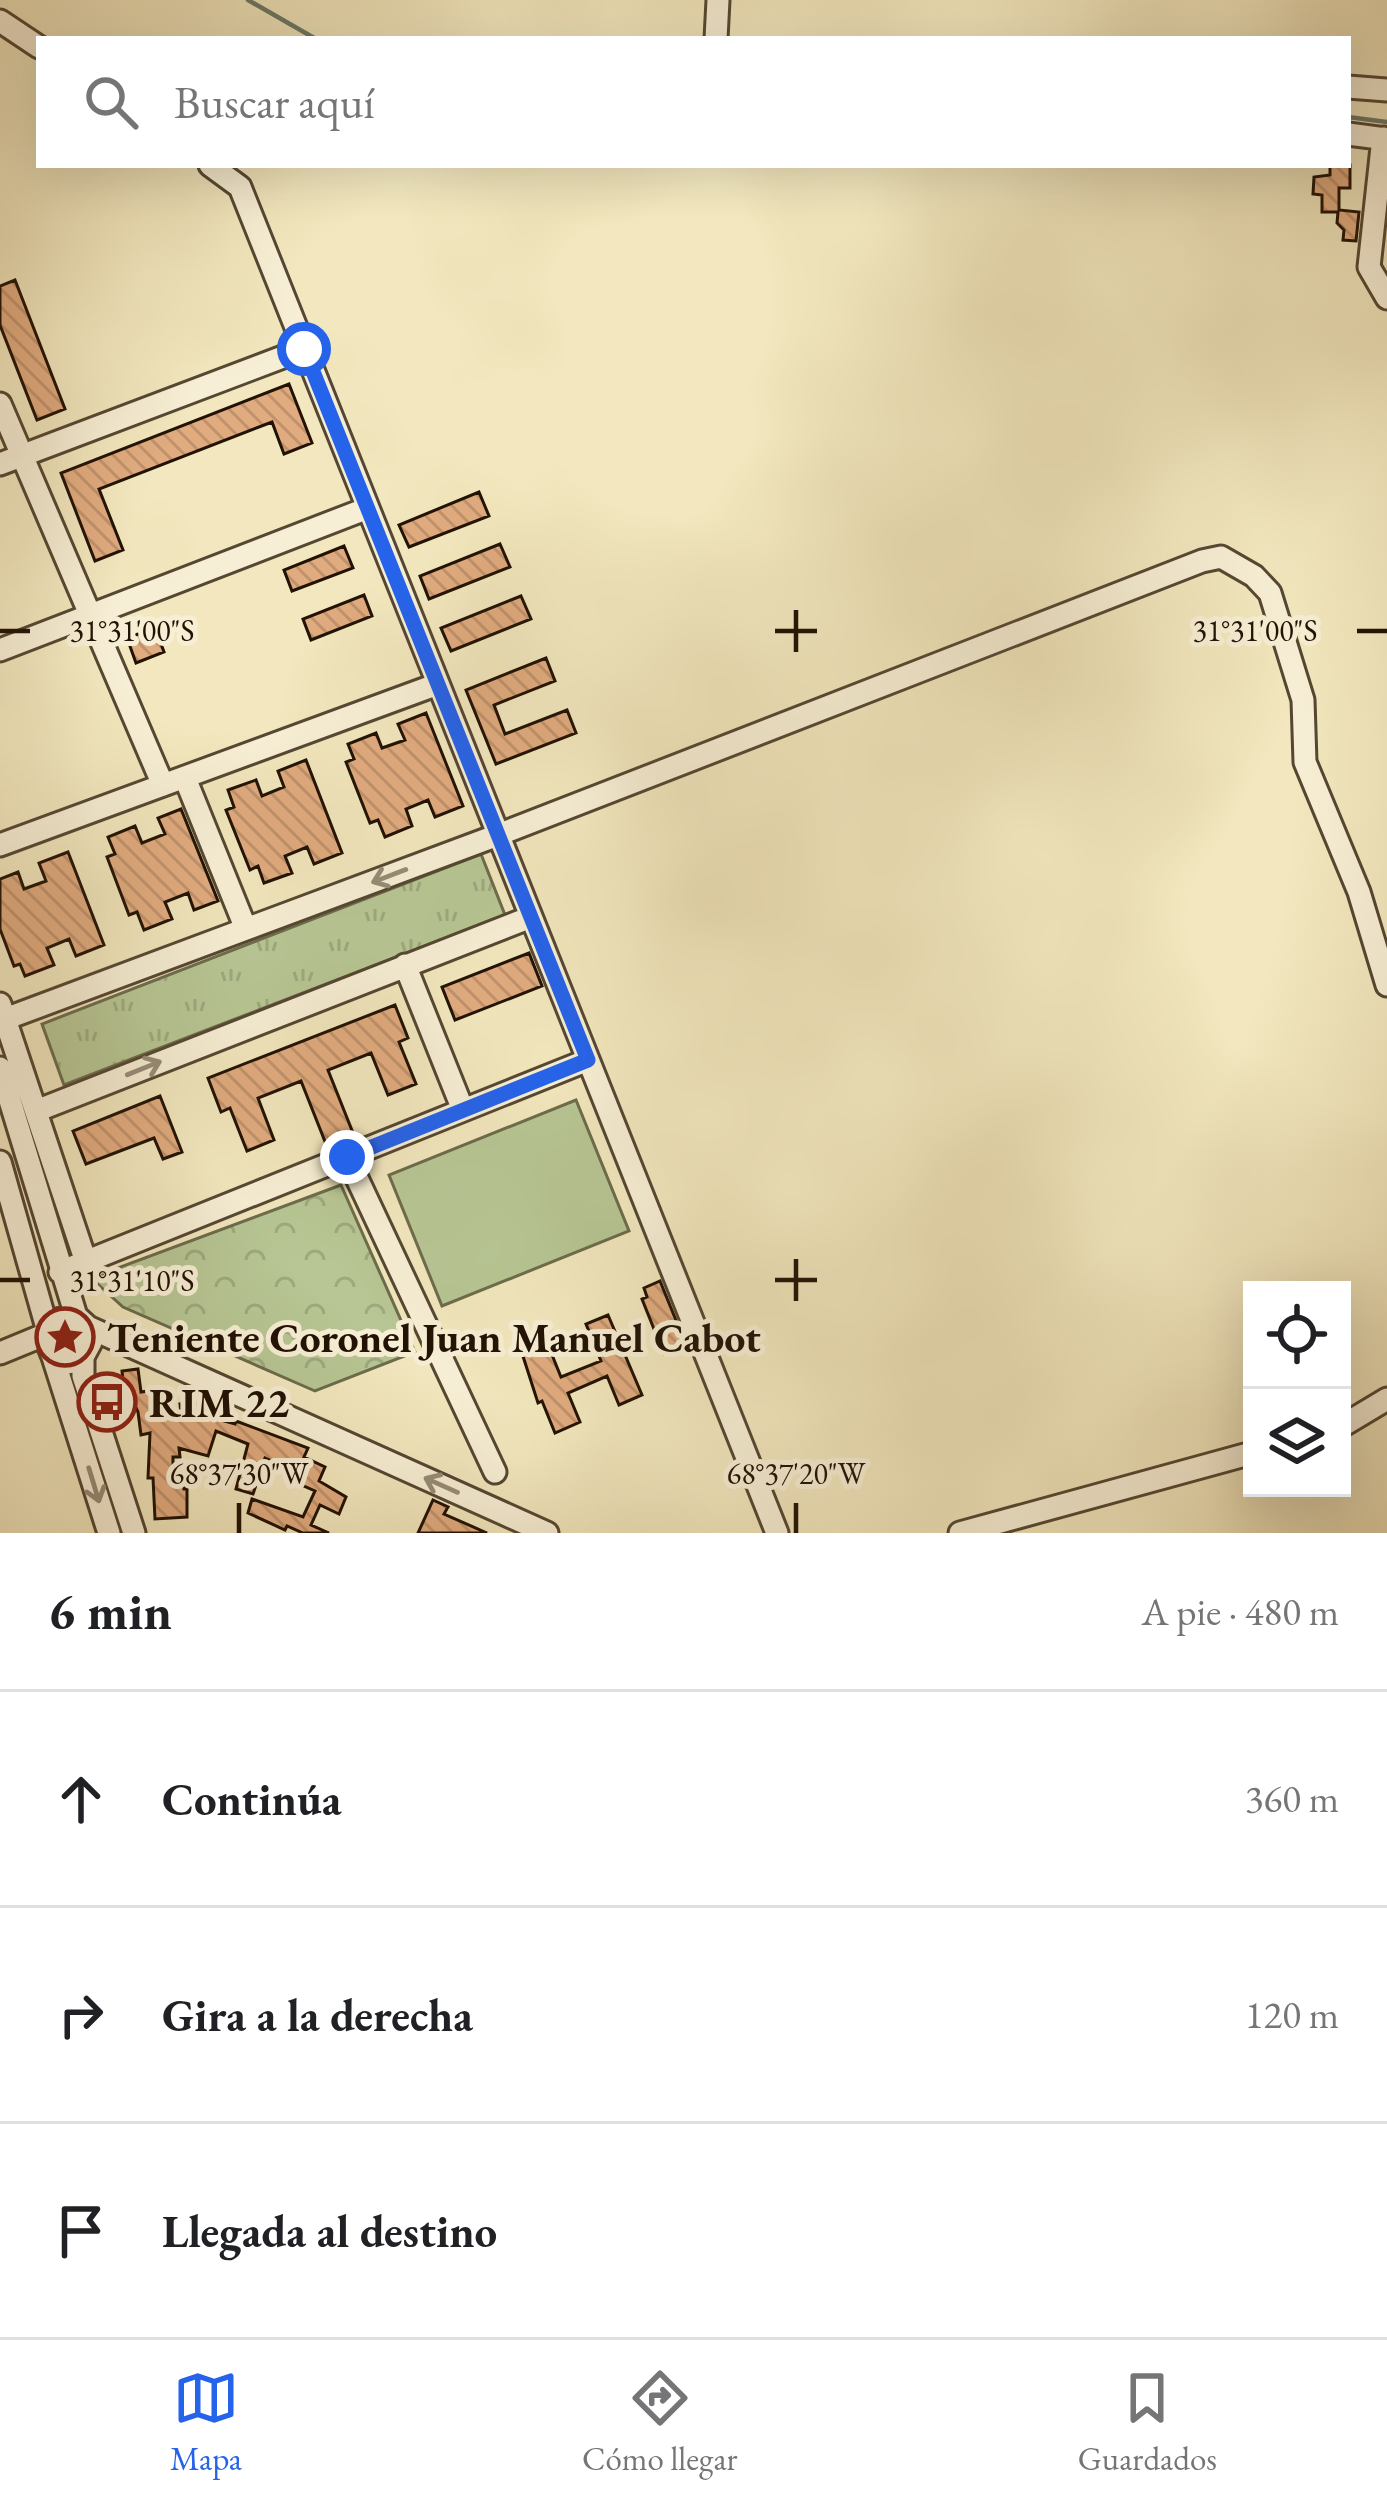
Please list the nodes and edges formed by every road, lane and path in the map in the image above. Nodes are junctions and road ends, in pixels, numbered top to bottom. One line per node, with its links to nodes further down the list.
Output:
1 (718, 0): 3 (street)
2 (0, 21): 4 (street)
3 (716, 36)
4 (36, 45)
5 (1351, 87): 6 (street)
6 (1387, 90)
7 (1351, 134): 8 (street)
8 (1385, 138): 10 (street)
9 (214, 168): 11 (street)
10 (1387, 298)
11 (304, 349): 13 (street); 15 (street)
12 (0, 404): 13 (street)
13 (22, 456): 14 (street); 16 (street)
14 (0, 464)
15 (368, 508): 16 (street); 18 (street)
16 (90, 615): 17 (street); 19 (street)
17 (0, 650)
18 (439, 684): 19 (street); 20 (street)
19 (174, 782): 21 (street); 23 (street)
20 (498, 835): 22 (street); 23 (street, one-way to 23); 25 (street)
21 (0, 845)
22 (531, 917): 24 (street); 27 (street)
23 (246, 929): 26 (street)
24 (405, 965): 29 (street); 30 (street, one-way to 24)
25 (1387, 985)
26 (3, 1011): 28 (street)
27 (588, 1060): 29 (street); 49 (street)
28 (7, 1075): 30 (street); 33 (street)
29 (463, 1110): 31 (street)
30 (35, 1111): 35 (street)
31 (347, 1157): 35 (street); 45 (street)
32 (0, 1162): 34 (street)
33 (32, 1178): 34 (street); 36 (street)
34 (4, 1189): 38 (street)
35 (86, 1262): 36 (street)
36 (60, 1272): 37 (street)
37 (82, 1322): 38 (street); 41 (street); 48 (street, one-way to 37)
38 (46, 1332): 39 (street); 40 (street)
39 (0, 1353)
40 (53, 1357): 41 (street); 46 (street, one-way to 46)
41 (83, 1357): 47 (street)
42 (1387, 1399): 43 (street)
43 (1351, 1421)
44 (1243, 1455): 50 (street)
45 (495, 1472)
46 (109, 1533)
47 (134, 1533)
48 (548, 1533)
49 (777, 1533)
50 (959, 1533)

